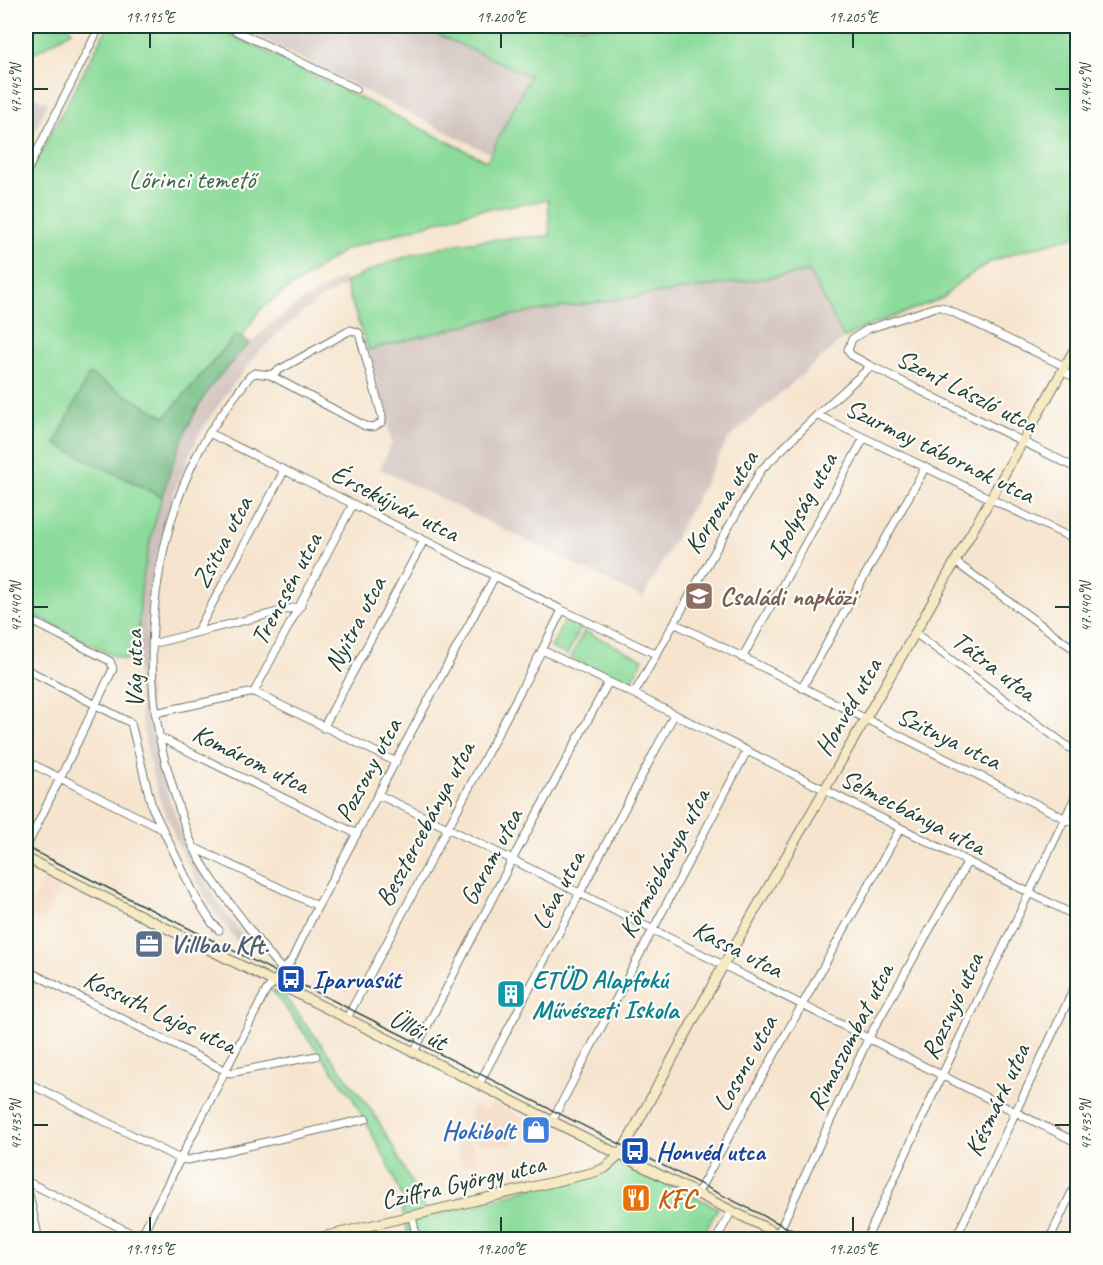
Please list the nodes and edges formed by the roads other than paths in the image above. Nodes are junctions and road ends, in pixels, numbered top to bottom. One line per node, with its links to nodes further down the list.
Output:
1 (100, 26): 4 (street)
2 (226, 26): 3 (street)
3 (356, 89)
4 (26, 173)
5 (1077, 342): 7 (street, Honvéd utca)
6 (871, 366): 7 (street, Szent László utca); 10 (street, Korpona utca); 13 (street, Szent László utca)
7 (1063, 369): 9 (street); 13 (street, Honvéd utca)
8 (270, 375): 8 (street); 11 (street, Vág utca)
9 (1077, 379)
10 (817, 415): 12 (street, Szurmay tábornok utca); 26 (street, Korpona utca)
11 (209, 433): 16 (street, Érsekújvár utca); 29 (street, Vág utca)
12 (864, 438): 14 (street, Szurmay tábornok utca); 33 (street, Ipolyság utca)
13 (1022, 442): 15 (street, Szent László utca); 17 (street, Honvéd utca)
14 (925, 468): 17 (street, Szurmay tábornok utca); 36 (street)
15 (1077, 469)
16 (284, 471): 18 (street, Érsekújvár utca); 27 (street, Zsitva utca)
17 (990, 499): 20 (street, Szurmay tábornok utca); 21 (street, Honvéd utca)
18 (353, 504): 19 (street, Érsekújvár utca); 23 (street, Trencsén utca)
19 (424, 540): 22 (street, Érsekújvár utca); 43 (street, Nyitra utca)
20 (1077, 541)
21 (954, 561): 28 (street, Honvéd utca); 31 (street)
22 (495, 576): 24 (street, Érsekújvár utca); 48 (street, Pozsony utca)
23 (301, 606): 27 (street); 37 (street, Trencsén utca)
24 (562, 610): 30 (street, Besztercebánya utca); 32 (street, Érsekújvár utca)
25 (26, 618): 39 (street)
26 (674, 623): 32 (street, Korpona utca); 33 (street, Szitnya utca)
27 (197, 632): 29 (street)
28 (915, 633): 42 (street, Honvéd utca); 46 (street, Tátra utca)
29 (152, 644): 40 (street, Vág utca)
30 (542, 650): 35 (street, Selmecbánya utca); 55 (street, Besztercebánya utca)
31 (1077, 652)
32 (656, 654): 38 (street, Korpona utca)
33 (742, 658): 36 (street, Szitnya utca)
34 (26, 669): 39 (street)
35 (608, 682): 38 (street, Selmecbánya utca); 62 (street, Garam utca)
36 (802, 688): 42 (street, Szitnya utca)
37 (254, 692): 40 (street); 43 (street)
38 (634, 694): 41 (street, Selmecbánya utca)
39 (97, 705): 49 (street); 56 (street, Vág utca)
40 (155, 713): 44 (street, Vág utca)
41 (674, 716): 45 (street, Selmecbánya utca); 65 (street, Léva utca)
42 (865, 720): 50 (street, Honvéd utca); 53 (street, Szitnya utca)
43 (323, 728): 48 (street)
44 (159, 737): 58 (street, Komárom utca); 59 (street, Vág utca)
45 (747, 751): 50 (street, Selmecbánya utca); 69 (street, Körmöcbánya utca)
46 (1077, 754)
47 (26, 761): 49 (street)
48 (396, 762): 52 (street, Pozsony utca)
49 (59, 778): 56 (street); 60 (street)
50 (824, 791): 57 (street, Selmecbánya utca); 70 (street, Honvéd utca)
51 (1077, 791): 53 (street, Rozsnyó utca)
52 (379, 795): 55 (street, Kassa utca); 58 (street, Pozsony utca)
53 (1064, 818): 54 (street, Szitnya utca); 64 (street, Rozsnyó utca)
54 (1077, 825)
55 (447, 827): 62 (street, Kassa utca); 76 (street, Besztercebánya utca)
56 (161, 828): 68 (street, Vág utca)
57 (900, 829): 63 (street, Selmecbánya utca); 75 (street, Losonc utca)
58 (357, 834): 66 (street, Pozsony utca)
59 (193, 846): 66 (street); 71 (street, Vág utca)
60 (26, 848)
61 (26, 858): 74 (street, Üllői út)
62 (512, 861): 65 (street, Kassa utca); 78 (street, Garam utca)
63 (967, 863): 64 (street, Selmecbánya utca); 77 (street, Rimaszombat utca)
64 (1028, 893): 67 (street, Selmecbánya utca); 81 (street, Rozsnyó utca)
65 (580, 894): 69 (street, Kassa utca); 83 (street, Léva utca)
66 (318, 906): 71 (street, Pozsony utca)
67 (1077, 917)
68 (219, 930)
69 (652, 930): 70 (street, Kassa utca); 86 (street, Körmöcbánya utca)
70 (724, 964): 75 (street, Kassa utca); 88 (street, Honvéd utca)
71 (282, 969): 74 (street, Pozsony utca)
72 (26, 970): 80 (street, Kossuth Lajos utca)
73 (1077, 980): 84 (street, Késmárk utca)
74 (274, 981): 76 (street, Üllői út); 80 (street, Pozsony utca)
75 (800, 1005): 77 (street, Kassa utca); 92 (street, Losonc utca)
76 (347, 1018): 78 (street, Üllői út)
77 (868, 1039): 81 (street, Kassa utca); 96 (street, Rimaszombat utca)
78 (414, 1052): 83 (street, Üllői út)
79 (316, 1056): 80 (street, Kossuth Lajos utca)
80 (224, 1071): 89 (street, Pozsony utca)
81 (942, 1075): 84 (street, Kassa utca); 101 (street, Rozsnyó utca)
82 (26, 1082): 89 (street)
83 (479, 1084): 86 (street, Üllői út)
84 (1015, 1112): 87 (street, Kassa utca); 102 (street, Késmárk utca)
85 (366, 1119): 89 (street)
86 (552, 1121): 88 (street, Üllői út)
87 (1077, 1143)
88 (620, 1155): 92 (street, Üllői út); 94 (street, Cziffra György utca)
89 (180, 1159): 95 (street, Pozsony utca)
90 (1077, 1179): 103 (street)
91 (26, 1181): 95 (street); 97 (street)
92 (698, 1192): 93 (street, Üllői út)
93 (732, 1210): 96 (street, Üllői út); 100 (street)
94 (412, 1216): 98 (street, Cziffra György utca); 99 (street)
95 (139, 1238)
96 (785, 1238)
97 (39, 1239)
98 (310, 1239)
99 (417, 1239)
100 (716, 1239)
101 (866, 1239)
102 (955, 1239)
103 (1049, 1239)

